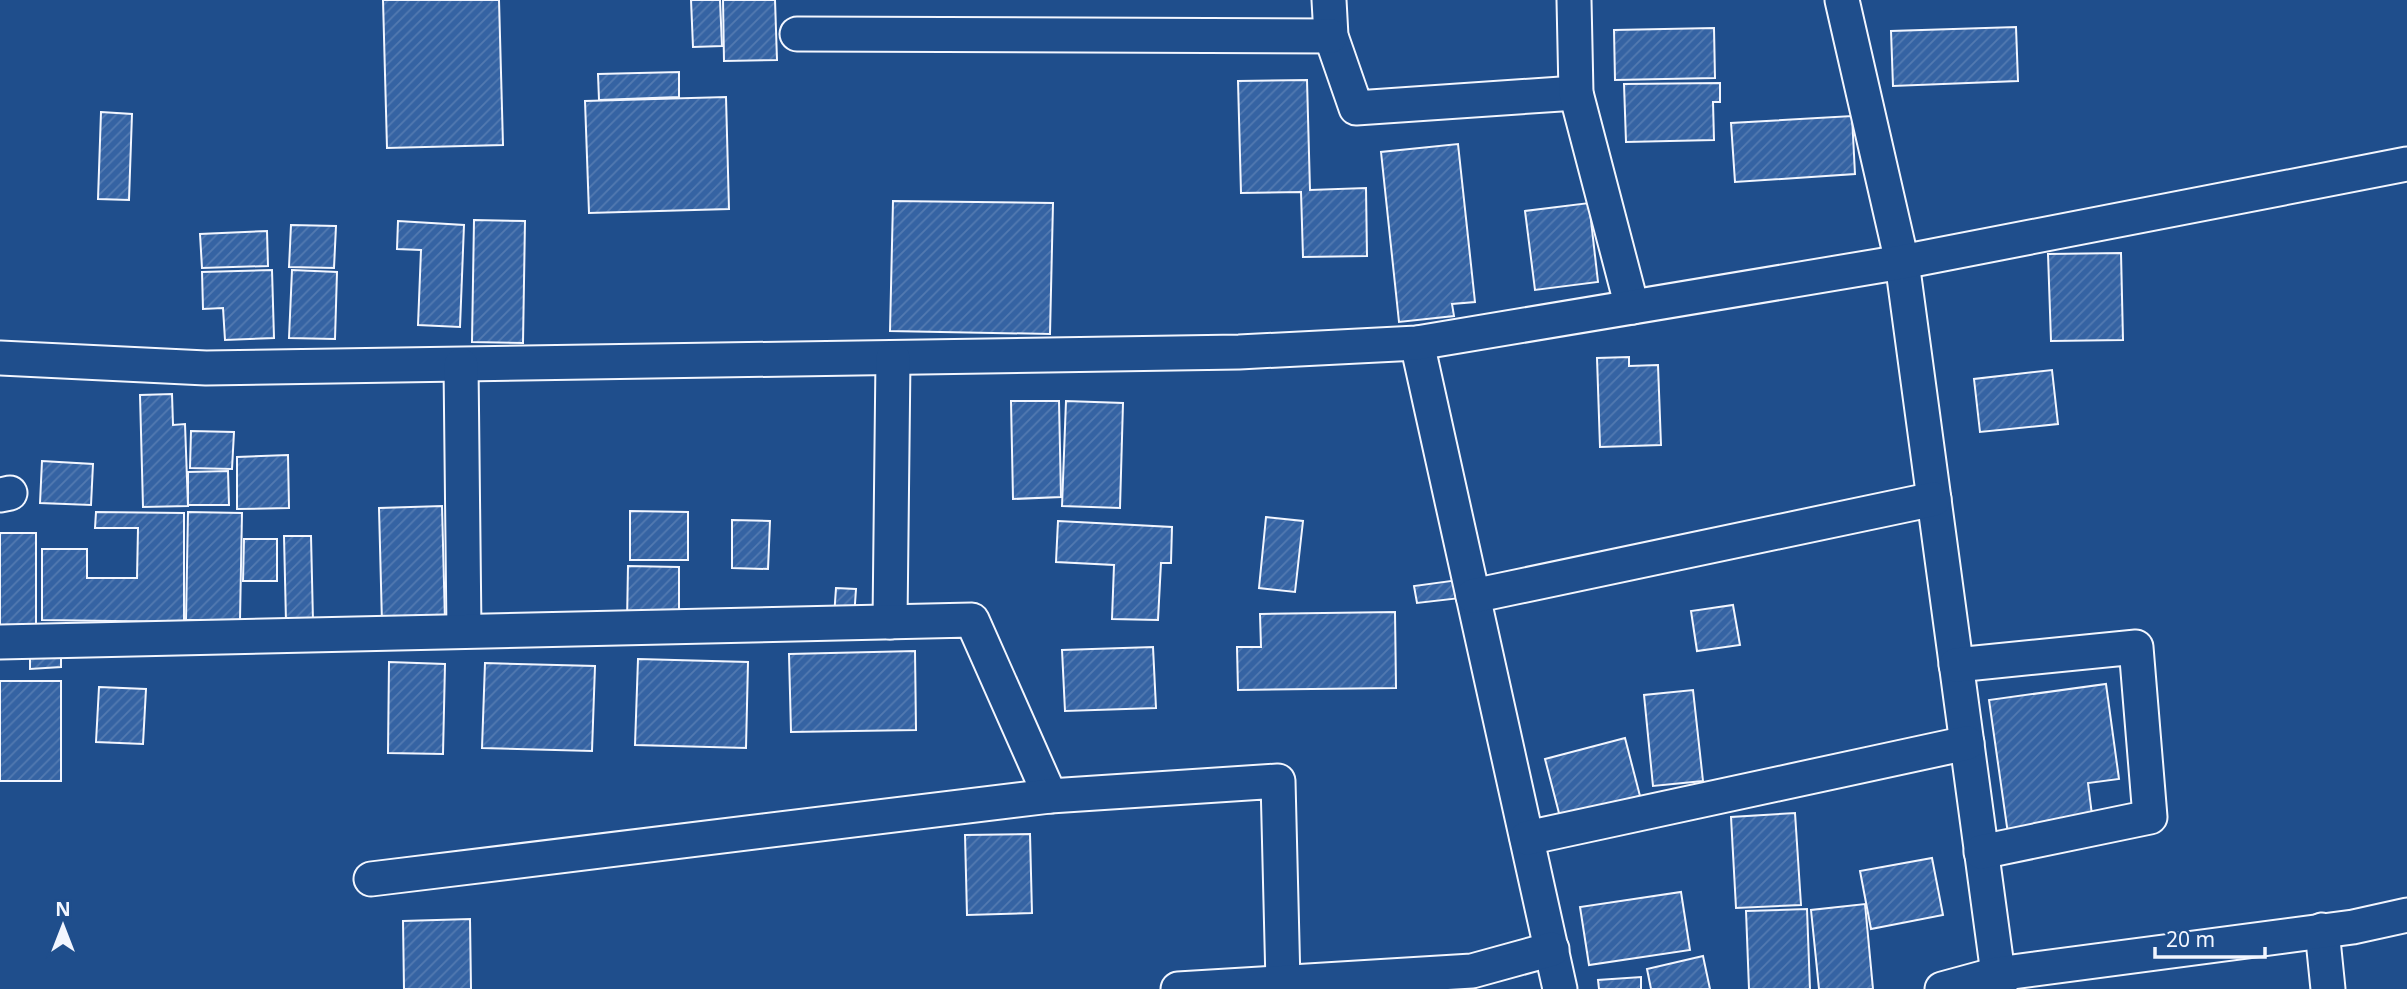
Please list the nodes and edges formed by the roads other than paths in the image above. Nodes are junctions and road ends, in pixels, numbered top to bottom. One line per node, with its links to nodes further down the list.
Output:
1 (1329, 0): 5 (street)
2 (1574, 0): 6 (street)
3 (1842, 0): 8 (street)
4 (797, 34): 5 (street)
5 (1331, 36): 6 (street)
6 (1576, 93): 9 (street)
7 (2407, 164): 8 (street)
8 (1902, 262): 9 (street); 14 (street)
9 (1632, 307): 10 (street)
10 (1417, 343): 12 (street); 15 (street)
11 (0, 358): 13 (street)
12 (893, 358): 13 (street); 16 (street)
13 (461, 365): 17 (street)
14 (1934, 499): 15 (street); 19 (street)
15 (1473, 596): 22 (street)
16 (890, 622): 17 (street); 21 (street)
17 (464, 631): 18 (street)
18 (0, 642)
19 (1956, 665): 20 (street); 23 (street)
20 (1967, 743): 22 (street); 23 (street)
21 (1051, 796): 24 (street); 29 (street)
22 (1527, 838): 27 (street)
23 (1981, 852): 28 (street)
24 (371, 879)
25 (2407, 915): 26 (street)
26 (2322, 930): 28 (street); 33 (street)
27 (1552, 949): 29 (street); 31 (street)
28 (1998, 982): 32 (street)
29 (1283, 983): 30 (street)
30 (1178, 989)
31 (1560, 989)
32 (1942, 989)
33 (2328, 989)

